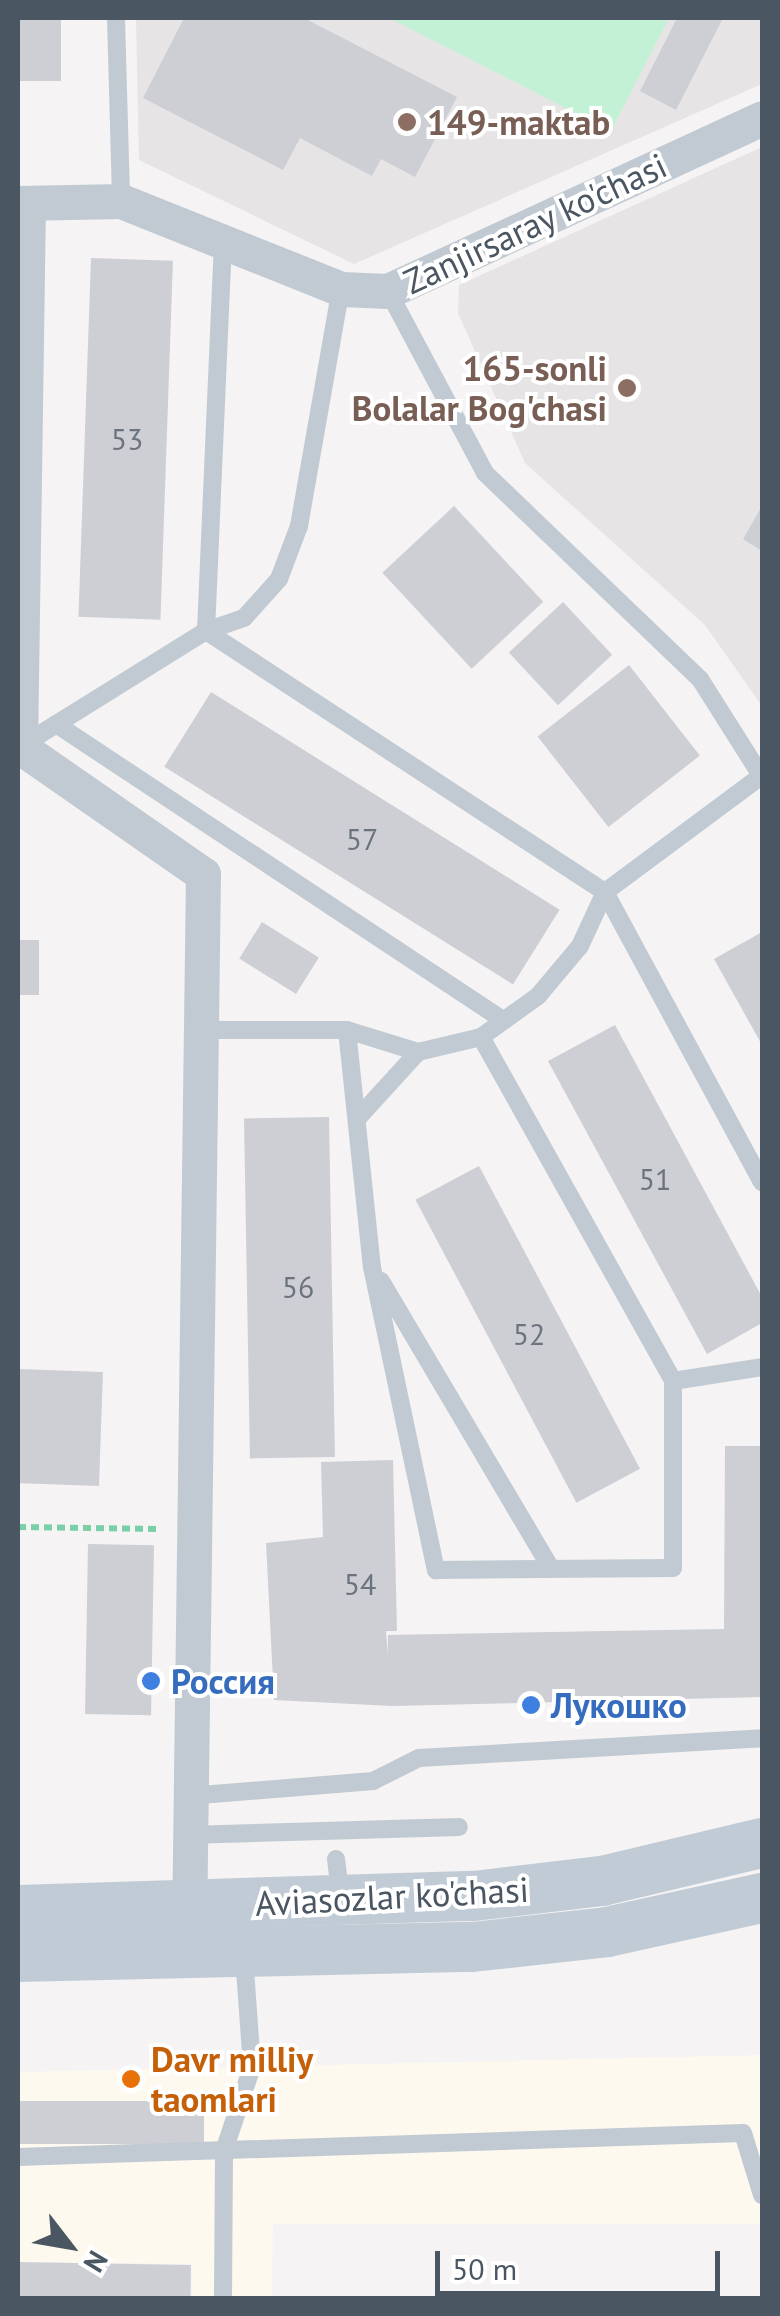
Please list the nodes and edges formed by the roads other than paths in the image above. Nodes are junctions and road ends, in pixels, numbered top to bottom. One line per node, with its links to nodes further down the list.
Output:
1 (116, 18): 3 (lane)
2 (762, 118): 7 (street, Zanjirsaray ko'chasi)
3 (121, 201): 4 (street, Zanjirsaray ko'chasi); 5 (street, Zanjirsaray ko'chasi)
4 (23, 203): 9 (street)
5 (223, 239): 6 (street, Zanjirsaray ko'chasi); 8 (lane)
6 (341, 290): 7 (street, Zanjirsaray ko'chasi); 8 (lane)
7 (388, 292): 12 (lane)
8 (206, 631): 10 (lane); 13 (lane)
9 (20, 645): 11 (street)
10 (56, 724): 11 (lane); 14 (lane)
11 (19, 747): 15 (street)
12 (762, 777): 13 (lane)
13 (605, 892): 14 (lane); 20 (lane)
14 (503, 1020): 17 (lane)
15 (203, 1030): 16 (lane); 26 (street)
16 (347, 1030): 18 (lane); 19 (lane)
17 (481, 1037): 18 (lane); 23 (lane)
18 (418, 1052): 19 (lane)
19 (356, 1119): 21 (lane)
20 (762, 1182)
21 (372, 1268): 24 (lane); 24 (lane)
22 (762, 1367): 23 (lane)
23 (674, 1381): 24 (lane)
24 (551, 1569)
25 (762, 1738): 26 (lane)
26 (188, 1796): 28 (street)
27 (459, 1828): 28 (lane)
28 (188, 1835): 31 (street)
29 (762, 1843): 31 (main road, Aviasozlar ko'chasi)
30 (762, 1898): 33 (main road, Aviasozlar ko'chasi)
31 (189, 1904): 32 (main road, Aviasozlar ko'chasi); 34 (street)
32 (18, 1910)
33 (244, 1955): 34 (main road, Aviasozlar ko'chasi); 36 (lane)
34 (190, 1956): 35 (main road, Aviasozlar ko'chasi)
35 (18, 1958)
36 (224, 2150): 37 (lane); 38 (lane); 39 (lane)
37 (18, 2158)
38 (762, 2196)
39 (223, 2298)

